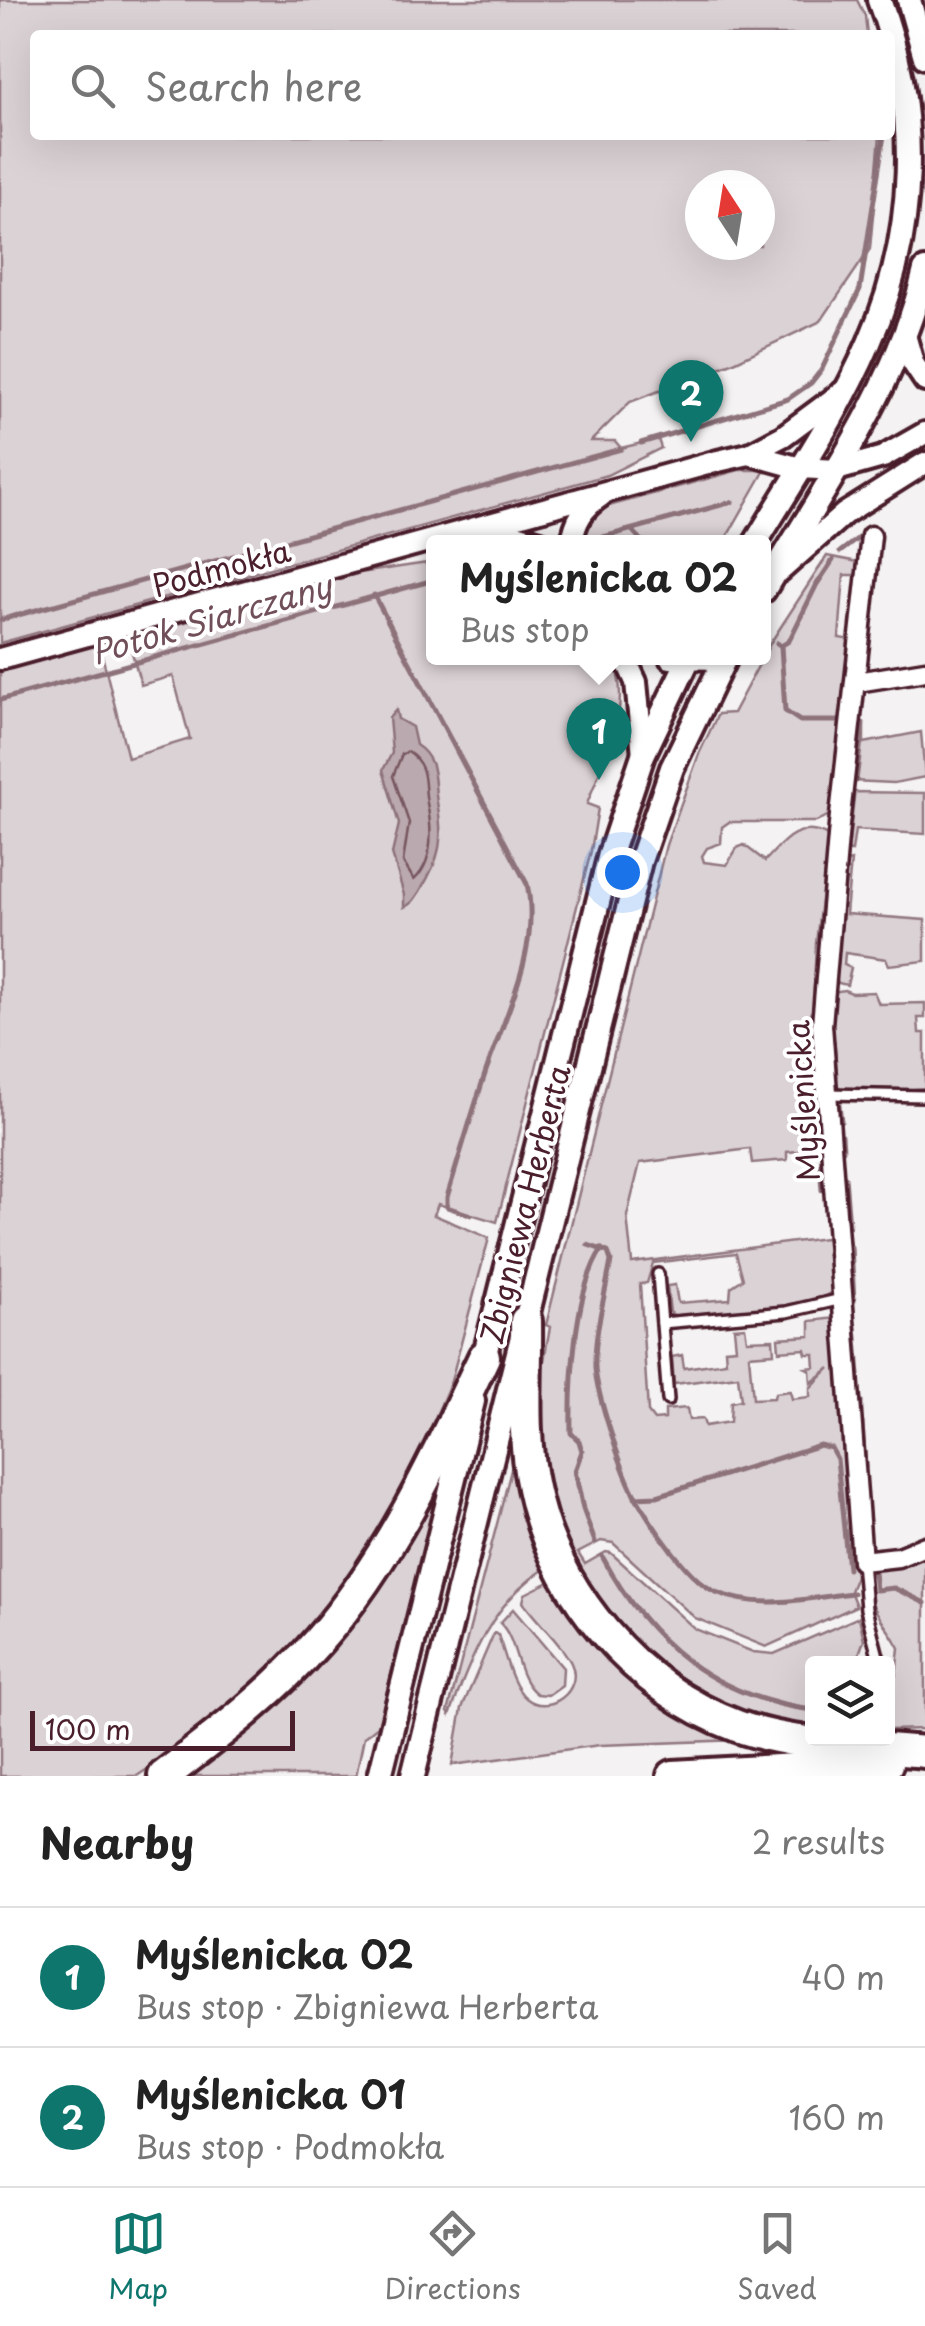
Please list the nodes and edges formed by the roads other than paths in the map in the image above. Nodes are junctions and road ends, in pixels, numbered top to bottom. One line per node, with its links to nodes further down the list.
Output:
1 (879, 0): 3 (main road)
2 (908, 0): 5 (main road)
3 (889, 30)
4 (895, 48): 9 (main road)
5 (925, 57)
6 (925, 270): 7 (main road)
7 (905, 336): 8 (street); 14 (main road)
8 (925, 381)
9 (847, 389): 11 (street); 13 (main road)
10 (925, 433): 14 (street, Podmokła)
11 (749, 454): 13 (street, Podmokła); 15 (street, Podmokła)
12 (925, 463): 24 (street)
13 (800, 468): 14 (street, Podmokła); 20 (main road)
14 (837, 470): 23 (main road)
15 (611, 489): 16 (street, Podmokła); 19 (street)
16 (459, 532): 17 (street, Podmokła); 18 (street, Podmokła)
17 (448, 535)
18 (509, 535)
19 (573, 535)
20 (760, 535)
21 (871, 536): 30 (street, Myślenicka)
22 (426, 541): 25 (street, Podmokła)
23 (771, 577)
24 (771, 580)
25 (0, 658)
26 (628, 665): 31 (street)
27 (685, 665): 31 (main road, Zbigniewa Herberta)
28 (721, 665): 36 (main road, Zbigniewa Herberta)
29 (925, 671): 30 (street)
30 (857, 682): 32 (street, Myślenicka)
31 (643, 755): 38 (main road, Zbigniewa Herberta)
32 (828, 1094): 33 (lane); 35 (street, Myślenicka)
33 (925, 1096)
34 (658, 1274): 37 (lane)
35 (842, 1298): 37 (lane); 41 (street, Myślenicka)
36 (526, 1321): 43 (highway); 47 (main road, Zbigniewa Herberta)
37 (662, 1323): 39 (lane)
38 (484, 1357): 45 (highway); 46 (main road, Zbigniewa Herberta)
39 (668, 1400)
40 (925, 1546): 41 (street)
41 (862, 1562): 42 (lane, Myślenicka)
42 (878, 1656)
43 (925, 1752)
44 (925, 1762): 48 (highway)
45 (164, 1776)
46 (380, 1776)
47 (412, 1776)
48 (673, 1776)

